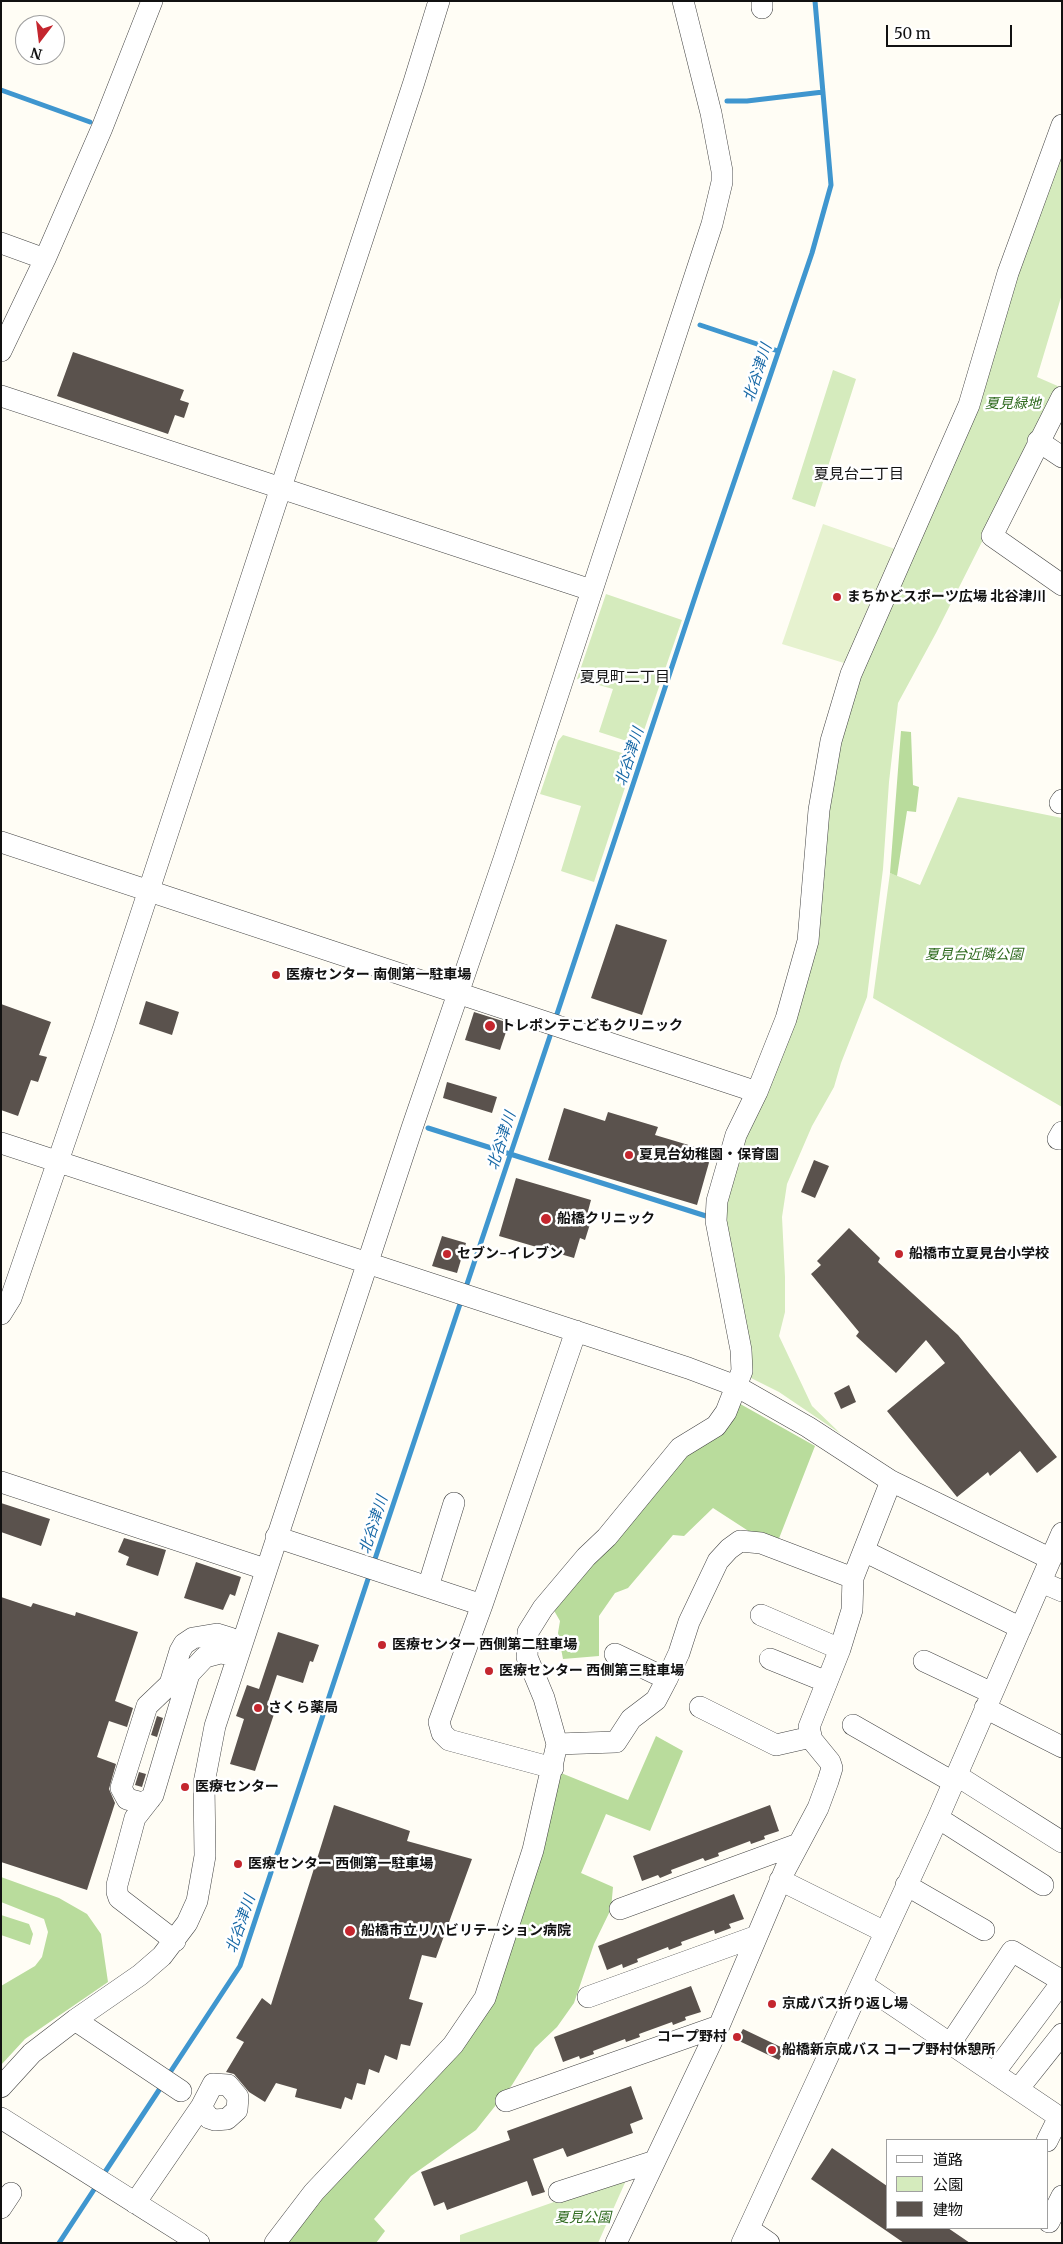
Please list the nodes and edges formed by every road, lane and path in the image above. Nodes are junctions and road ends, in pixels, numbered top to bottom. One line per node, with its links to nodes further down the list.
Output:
1 (152, 1): 6 (street)
2 (439, 1): 12 (street)
3 (683, 1): 14 (street)
4 (1062, 125): 18 (street)
5 (1, 243): 6 (street)
6 (45, 259): 7 (street)
7 (1, 350)
8 (1, 396): 12 (street)
9 (1062, 397): 10 (street)
10 (1038, 441): 11 (street); 13 (street)
11 (1062, 457)
12 (280, 489): 14 (street); 16 (street)
13 (1062, 585)
14 (591, 590): 17 (street)
15 (1, 842): 16 (street)
16 (149, 891): 17 (street); 20 (street)
17 (457, 993): 18 (street); 21 (street)
18 (757, 1092): 24 (street)
19 (1, 1144): 20 (street)
20 (57, 1163): 21 (street); 22 (street)
21 (368, 1262): 23 (street); 29 (street)
22 (1, 1314)
23 (576, 1331): 24 (street); 37 (street)
24 (736, 1386): 25 (street); 51 (street)
25 (891, 1481): 30 (street); 31 (street)
26 (1, 1482): 32 (street)
27 (454, 1503): 35 (street)
28 (1062, 1533): 31 (street)
29 (276, 1537): 32 (street); 35 (street)
30 (864, 1551): 33 (street); 39 (street)
31 (1052, 1559): 34 (street)
32 (265, 1569): 40 (street)
33 (853, 1578): 41 (street); 45 (street)
34 (1041, 1582): 36 (street); 39 (street)
35 (428, 1587): 37 (street)
36 (1062, 1591)
37 (482, 1605): 53 (street)
38 (761, 1615): 41 (street)
39 (1021, 1628): 47 (street)
40 (240, 1648): 55 (street); 55 (street); 66 (street)
41 (840, 1649): 46 (street)
42 (615, 1654): 45 (street)
43 (770, 1659): 46 (street)
44 (924, 1661): 47 (street)
45 (667, 1679): 51 (street)
46 (827, 1682): 50 (street)
47 (988, 1701): 52 (street); 54 (street)
48 (700, 1707): 50 (street)
49 (853, 1725): 54 (street)
50 (811, 1737): 58 (street)
51 (558, 1744): 53 (street)
52 (1062, 1747)
53 (553, 1768): 90 (street)
54 (954, 1779): 56 (street); 57 (street)
55 (150, 1800): 66 (street)
56 (938, 1818): 60 (street); 61 (street)
57 (1062, 1842)
58 (798, 1844): 59 (street); 62 (street)
59 (780, 1880): 64 (street); 65 (street)
60 (906, 1885): 63 (street); 64 (street)
61 (1043, 1885)
62 (620, 1909)
63 (984, 1930)
64 (885, 1932): 68 (street)
65 (757, 1936): 69 (street); 71 (street)
66 (176, 1941): 70 (street)
67 (1062, 1982): 73 (street); 74 (street)
68 (862, 1984): 73 (street); 88 (street)
69 (588, 1997)
70 (75, 2020): 75 (street); 76 (street)
71 (719, 2026): 78 (street); 83 (street)
72 (1062, 2034): 77 (street)
73 (950, 2044): 74 (street)
74 (994, 2073): 77 (street)
75 (169, 2083)
76 (1, 2087)
77 (1019, 2088): 81 (street)
78 (506, 2101)
79 (201, 2107): 86 (street)
80 (1, 2118): 86 (street)
81 (1060, 2118): 82 (street)
82 (1048, 2139)
83 (654, 2161): 84 (street); 91 (street)
84 (559, 2192)
85 (1062, 2196): 87 (street)
86 (135, 2203): 89 (street)
87 (1049, 2222)
88 (745, 2236): 92 (street)
89 (199, 2243)
90 (275, 2243)
91 (616, 2243)
92 (769, 2243)

